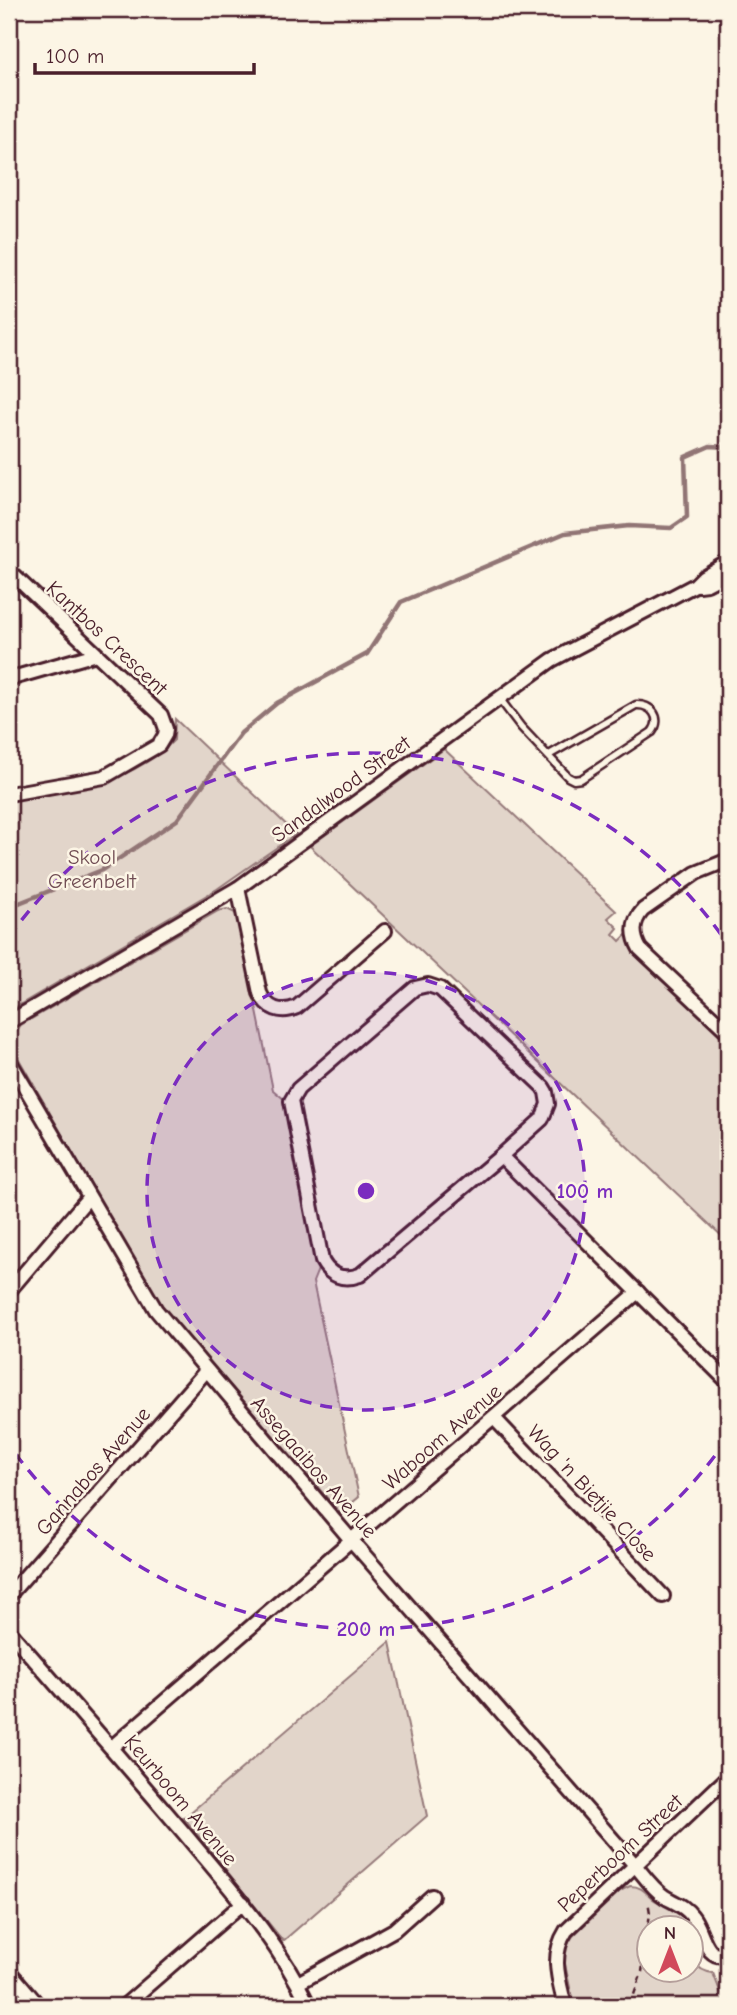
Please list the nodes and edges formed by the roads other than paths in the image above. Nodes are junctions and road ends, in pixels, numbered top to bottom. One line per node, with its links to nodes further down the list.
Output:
1 (728, 562): 4 (street, Sandalwood Street)
2 (9, 571): 5 (street, Kantbos Crescent)
3 (728, 573): 4 (street, Sandalwood Street)
4 (695, 585): 7 (street, Sandalwood Street)
5 (96, 654): 6 (street); 9 (street, Kantbos Crescent)
6 (9, 679)
7 (499, 698): 8 (lane); 11 (street, Sandalwood Street)
8 (549, 755): 8 (lane)
9 (9, 794)
10 (728, 860): 14 (street)
11 (238, 888): 12 (street); 13 (street, Sandalwood Street)
12 (385, 931)
13 (9, 1022)
14 (728, 1032)
15 (9, 1060): 17 (street, Assegaaibos Avenue)
16 (501, 1156): 16 (street); 19 (street)
17 (88, 1198): 18 (street); 20 (street, Assegaaibos Avenue)
18 (9, 1291)
19 (638, 1293): 21 (street); 22 (street, Waboom Avenue)
20 (206, 1371): 23 (street, Assegaaibos Avenue); 24 (street, Gannabos Avenue)
21 (728, 1382)
22 (494, 1418): 23 (street, Waboom Avenue); 25 (street, Wag 'n Bietjie Close)
23 (352, 1541): 27 (street, Waboom Avenue); 29 (street, Assegaaibos Avenue)
24 (9, 1595)
25 (663, 1596)
26 (9, 1631): 27 (street, Keurboom Avenue)
27 (111, 1747): 31 (street, Keurboom Avenue)
28 (728, 1777): 29 (street, Peperboom Street)
29 (635, 1865): 32 (street, Assegaaibos Avenue); 38 (street, Peperboom Street)
30 (432, 1896): 34 (street)
31 (243, 1903): 34 (street, Keurboom Avenue); 36 (street)
32 (728, 1955)
33 (9, 1971): 35 (street)
34 (298, 1983): 37 (street, Keurboom Avenue)
35 (39, 2006)
36 (124, 2006)
37 (309, 2006)
38 (565, 2006)

